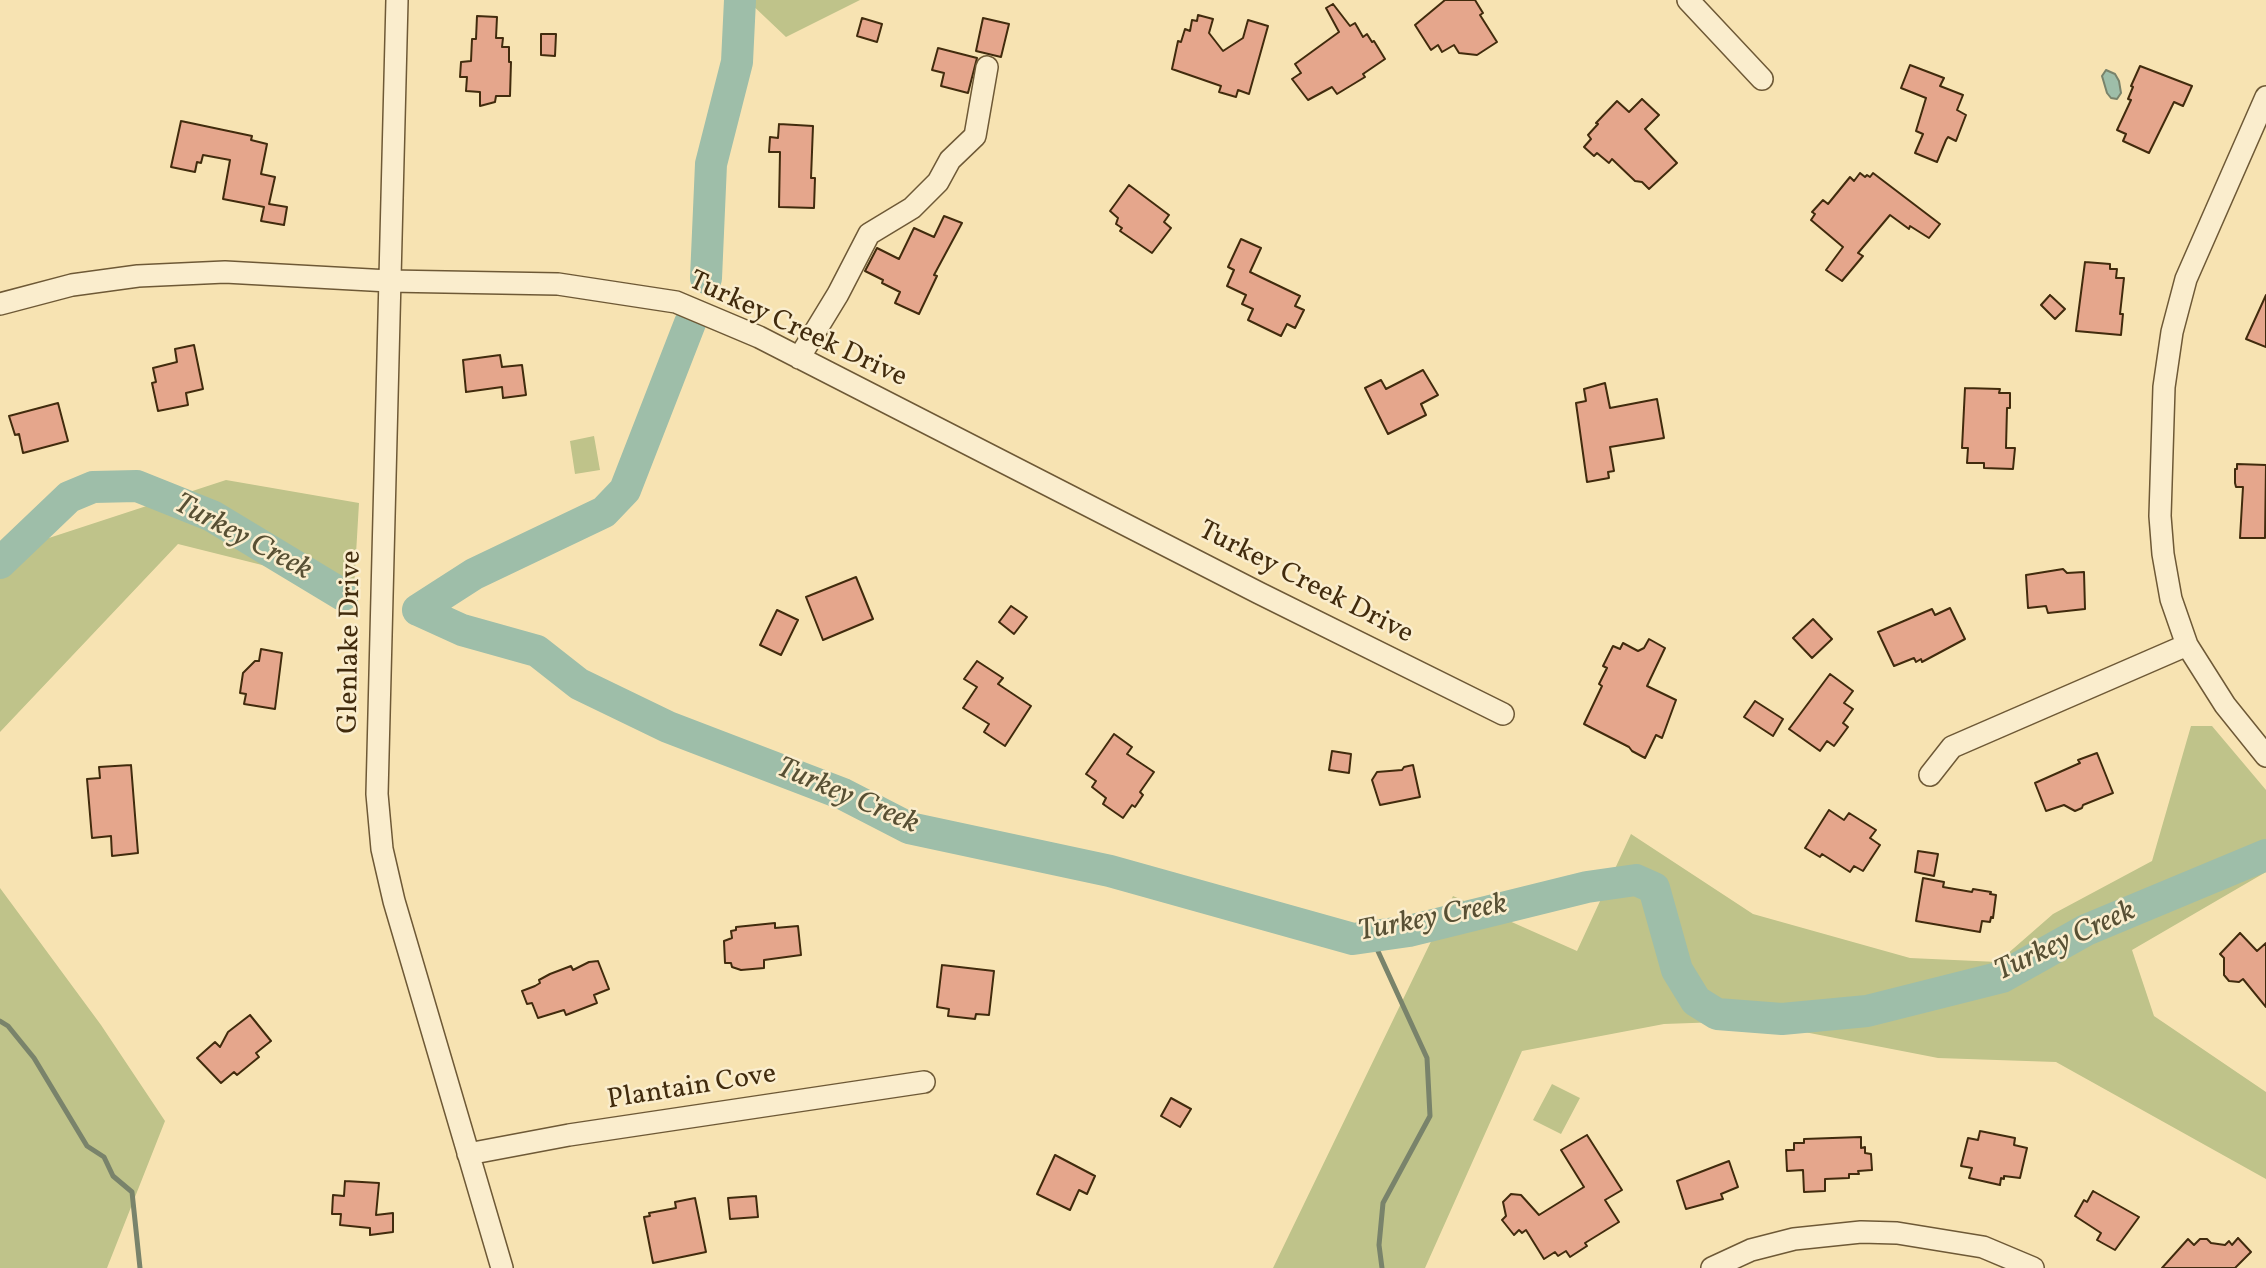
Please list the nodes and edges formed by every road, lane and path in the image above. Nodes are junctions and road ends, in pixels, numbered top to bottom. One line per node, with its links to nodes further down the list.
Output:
1 (397, 0): 6 (street, Glenlake Drive)
2 (1688, 0): 4 (street)
3 (987, 67): 8 (street)
4 (1762, 79)
5 (2266, 97): 9 (street)
6 (389, 281): 7 (street, Turkey Creek Drive); 8 (street, Turkey Creek Drive); 14 (street, Glenlake Drive)
7 (0, 304)
8 (799, 358): 10 (street, Turkey Creek Drive)
9 (2187, 645): 11 (street); 12 (street)
10 (1503, 714)
11 (2266, 756)
12 (1930, 775)
13 (924, 1082): 14 (street, Plantain Cove)
14 (468, 1154): 15 (street, Glenlake Drive)
15 (502, 1268)
16 (1712, 1268): 17 (street)
17 (2033, 1268)

